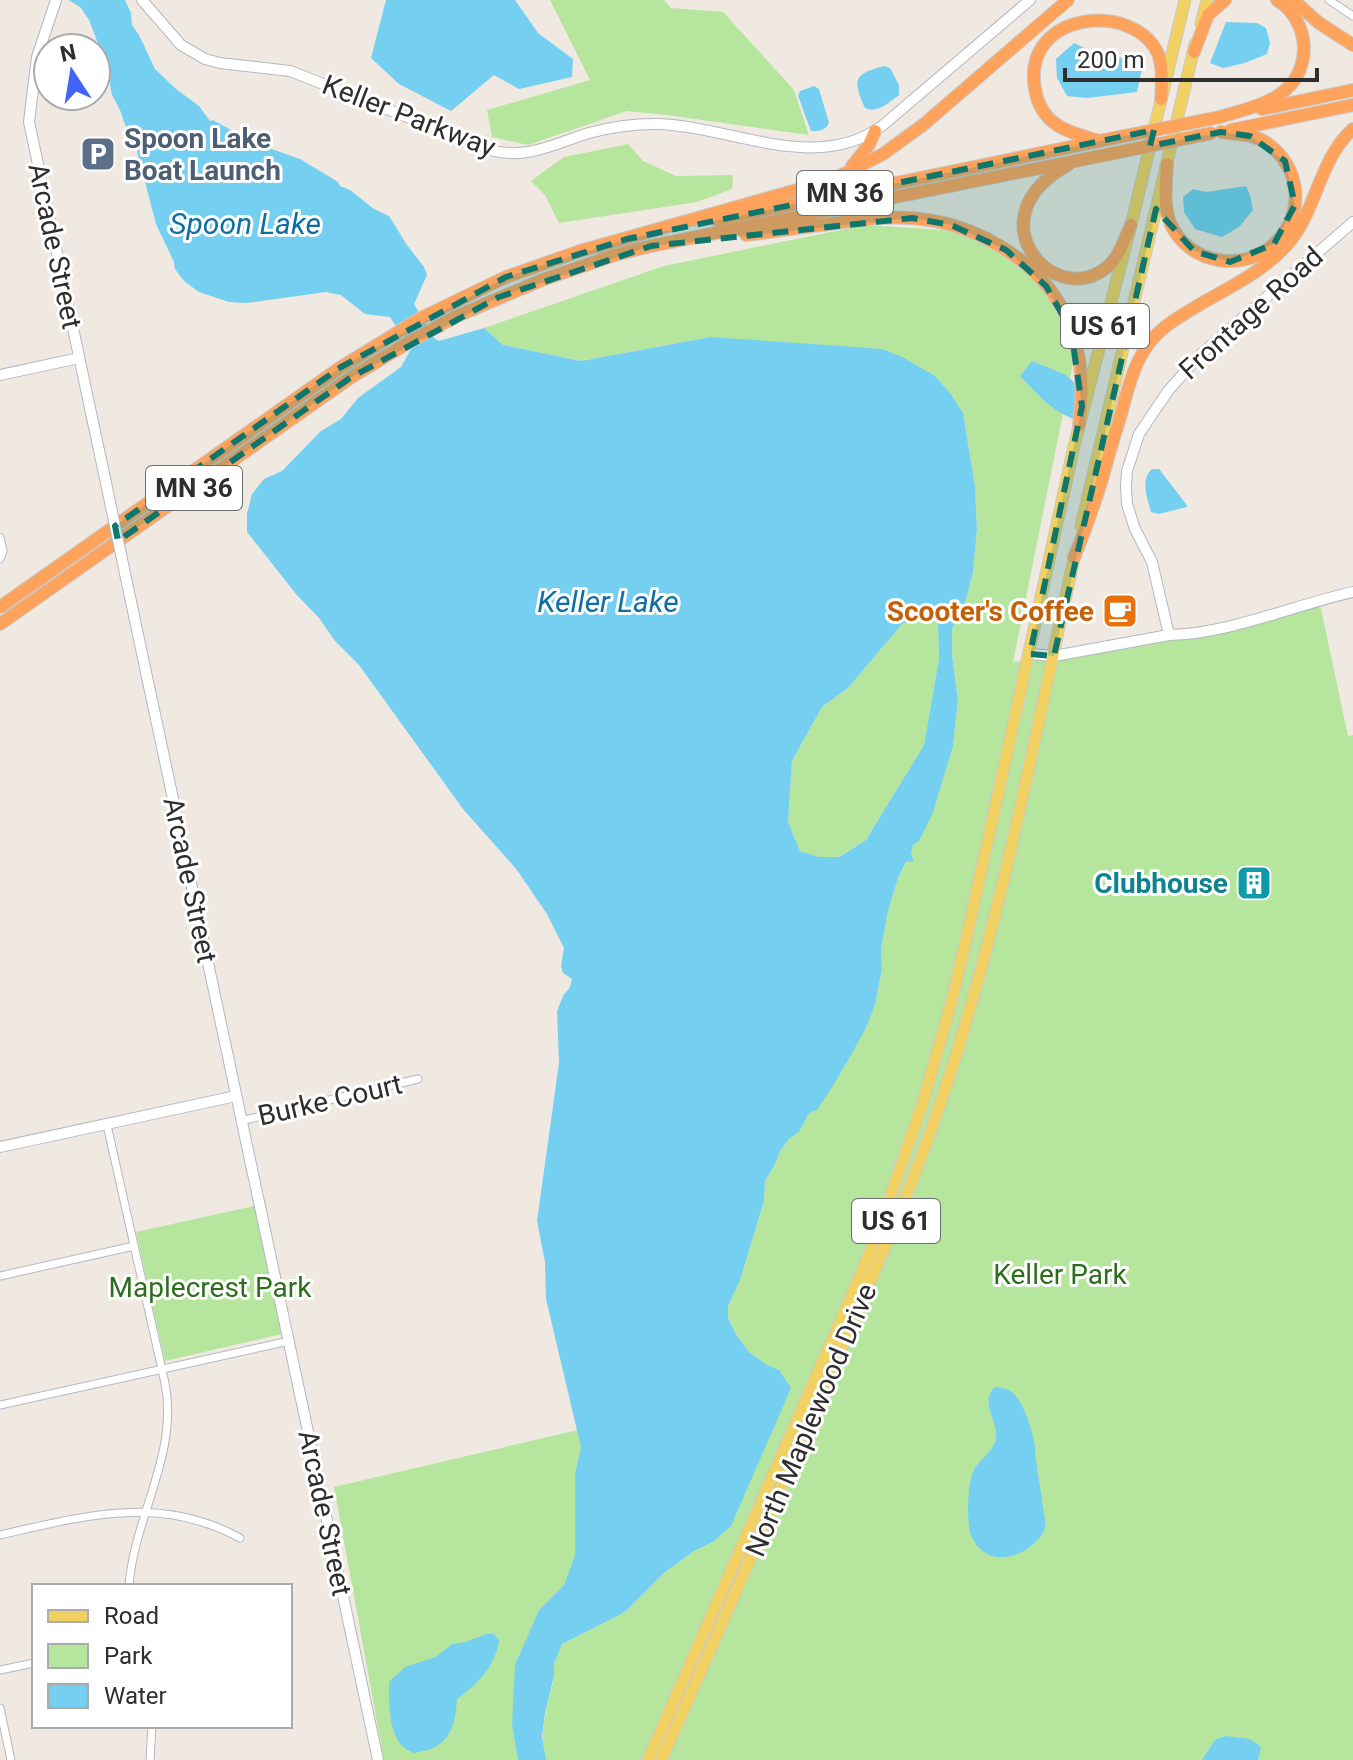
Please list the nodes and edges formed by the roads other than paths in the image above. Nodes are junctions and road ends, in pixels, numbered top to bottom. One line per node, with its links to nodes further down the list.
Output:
1 (56, 0): 29 (street, Arcade Street)
2 (142, 0): 19 (street, Keller Parkway)
3 (1030, 0): 19 (street, Keller Parkway)
4 (1068, 0): 24 (highway)
5 (1185, 0): 15 (main road, US 61)
6 (1207, 0): 13 (main road, US 61)
7 (1225, 0): 13 (highway)
8 (1277, 0): 17 (highway)
9 (1293, 0): 12 (highway)
10 (1329, 0): 11 (street)
11 (1353, 16)
12 (1353, 45)
13 (1194, 52): 23 (main road, US 61)
14 (1353, 90): 17 (highway, MN 36)
15 (1161, 99): 21 (highway); 26 (main road, US 61)
16 (1353, 105): 20 (highway, MN 36)
17 (1220, 117): 21 (highway, MN 36, bridge)
18 (1353, 129): 33 (highway)
19 (875, 131): 24 (highway)
20 (1217, 132): 22 (highway, MN 36, bridge); 23 (highway)
21 (1099, 141): 28 (highway, MN 36)
22 (1082, 159): 26 (highway); 27 (highway, MN 36)
23 (1167, 164): 33 (main road, US 61)
24 (844, 174): 28 (highway)
25 (1353, 222): 38 (street, Frontage Road)
26 (1131, 225): 31 (main road, US 61)
27 (651, 246): 31 (highway); 37 (highway, MN 36)
28 (592, 247): 36 (highway, MN 36)
29 (79, 358): 30 (street); 42 (street, Arcade Street, bridge)
30 (0, 375)
31 (1079, 425): 39 (main road, US 61)
32 (0, 537): 34 (street)
33 (1074, 558): 40 (main road, US 61)
34 (0, 559)
35 (1353, 592): 38 (street)
36 (0, 607)
37 (0, 624)
38 (1169, 635): 40 (street)
39 (1030, 654): 40 (street); 62 (main road, North Maplewood Drive / US 61)
40 (1054, 656): 63 (main road, North Maplewood Drive / US 61)
41 (418, 1079): 43 (street, Burke Court)
42 (236, 1096): 43 (street, Arcade Street); 44 (street)
43 (241, 1121): 48 (street, Arcade Street)
44 (107, 1125): 45 (street); 46 (street)
45 (0, 1147)
46 (134, 1246): 47 (street); 49 (street)
47 (0, 1276)
48 (289, 1341): 49 (street); 61 (street, Arcade Street)
49 (162, 1370): 50 (street); 51 (street)
50 (0, 1405)
51 (146, 1513): 52 (street); 53 (street); 54 (street)
52 (0, 1535)
53 (240, 1538)
54 (129, 1584)
55 (32, 1663): 56 (street)
56 (0, 1670)
57 (0, 1708): 59 (street)
58 (152, 1728): 60 (street)
59 (11, 1760)
60 (150, 1760)
61 (378, 1760)
62 (648, 1760)
63 (661, 1760)

